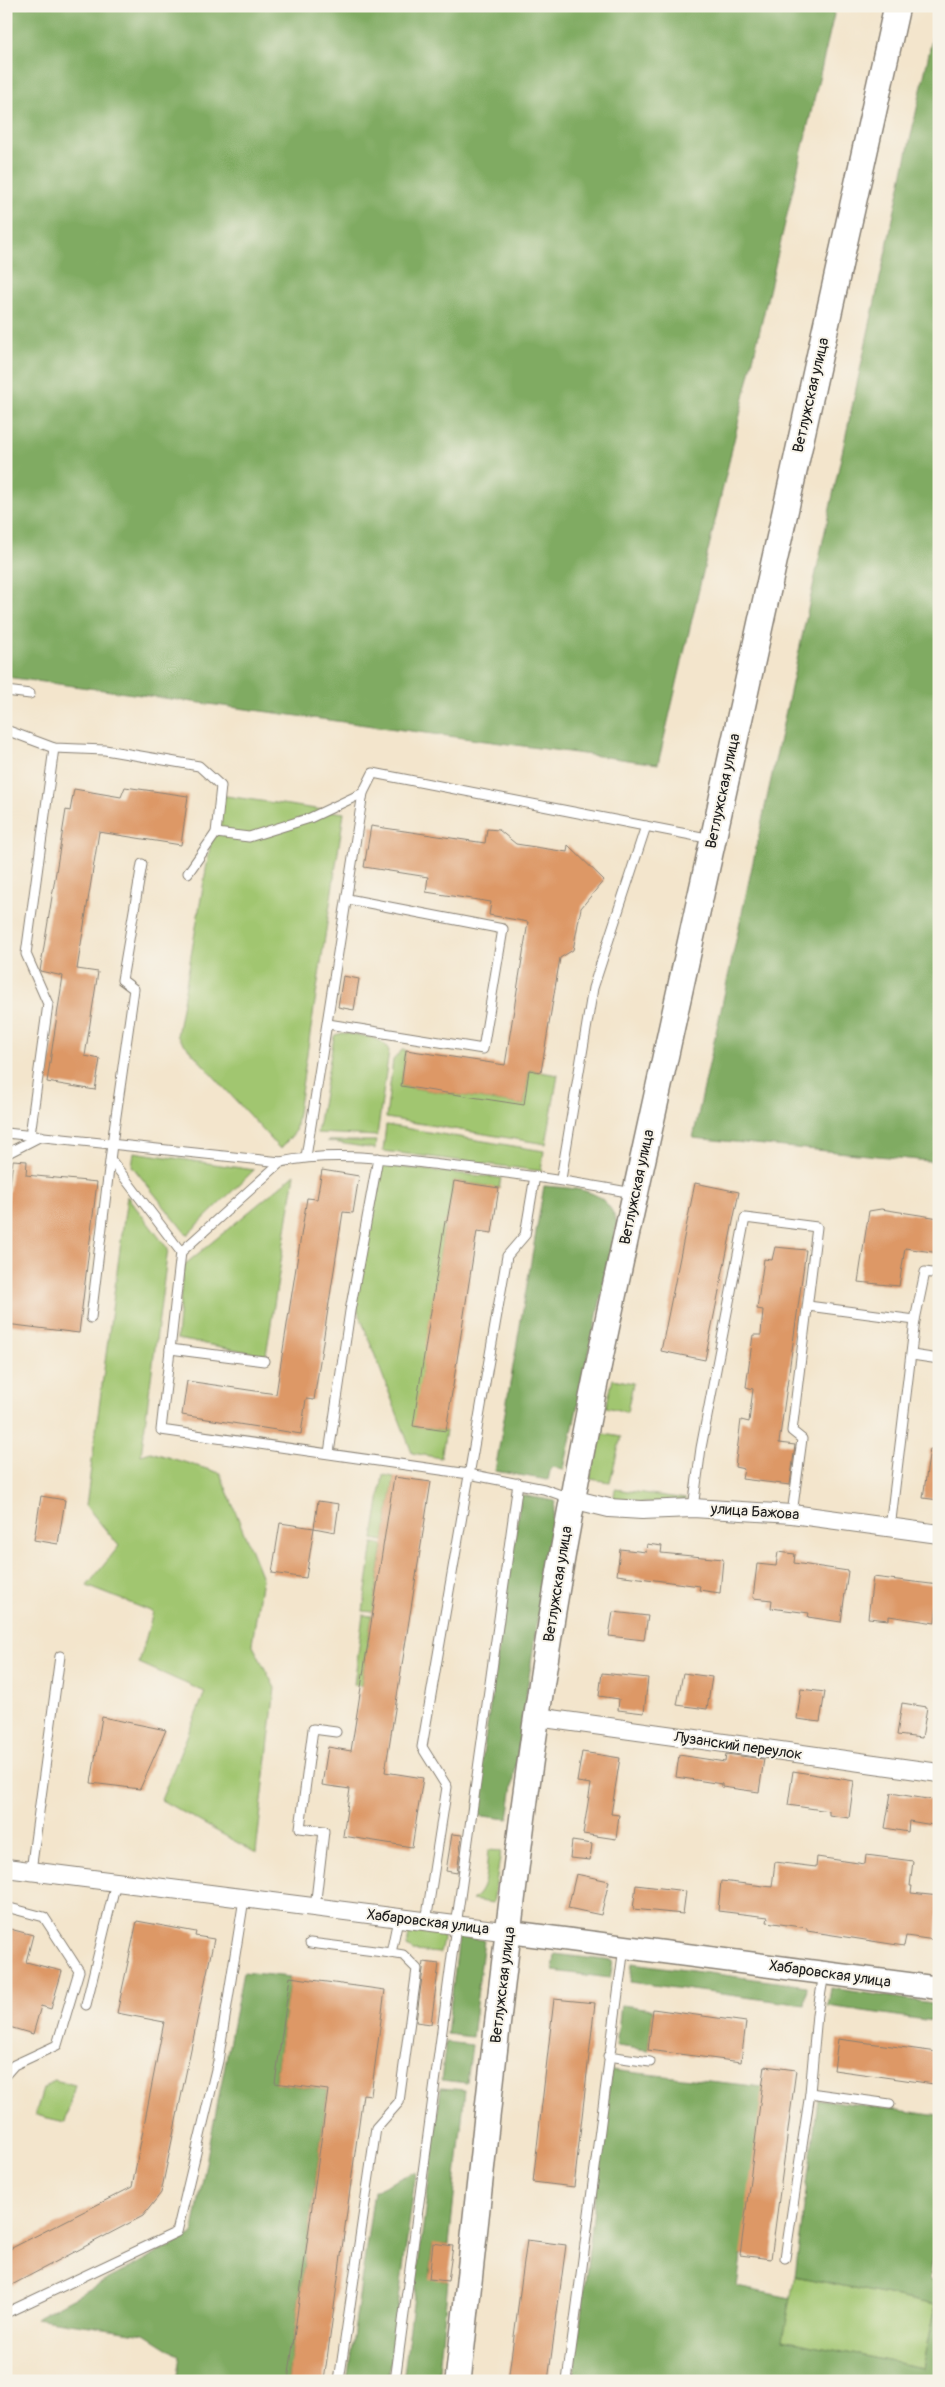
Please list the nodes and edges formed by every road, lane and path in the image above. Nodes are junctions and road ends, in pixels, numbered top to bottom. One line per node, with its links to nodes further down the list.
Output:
1 (898, 6): 9 (main road, Ветлужская улица)
2 (6, 691): 3 (lane)
3 (30, 694)
4 (6, 730): 5 (lane)
5 (54, 748): 8 (lane); 15 (lane)
6 (363, 793): 7 (lane); 8 (lane); 12 (lane)
7 (646, 826): 9 (lane); 24 (lane)
8 (216, 833): 11 (lane)
9 (712, 839): 25 (main road, Ветлужская улица)
10 (142, 864): 17 (lane)
11 (188, 872)
12 (348, 899): 13 (lane); 13 (lane)
13 (328, 1024): 19 (lane)
14 (6, 1133): 15 (lane)
15 (30, 1135): 16 (lane)
16 (41, 1136): 17 (lane); 18 (lane)
17 (112, 1144): 21 (lane); 22 (lane)
18 (6, 1154)
19 (306, 1157): 20 (lane); 22 (lane)
20 (378, 1158): 23 (lane); 35 (lane)
21 (111, 1160): 26 (lane); 29 (lane)
22 (281, 1162): 26 (lane)
23 (535, 1176): 24 (lane); 36 (lane)
24 (561, 1179): 25 (lane)
25 (636, 1193): 38 (main road, Ветлужская улица)
26 (181, 1252): 31 (lane)
27 (939, 1274): 30 (lane)
28 (808, 1306): 30 (lane); 39 (lane); 40 (lane)
29 (91, 1318)
30 (915, 1320): 32 (lane)
31 (170, 1349): 34 (lane); 35 (lane)
32 (912, 1355): 33 (lane); 41 (lane)
33 (939, 1359)
34 (264, 1361)
35 (329, 1453): 36 (lane)
36 (469, 1474): 37 (lane); 54 (lane)
37 (518, 1483): 38 (lane); 55 (lane)
38 (572, 1499): 39 (street, улица Бажова); 44 (main road, Ветлужская улица)
39 (693, 1508): 40 (street, улица Бажова)
40 (792, 1514): 41 (street, улица Бажова)
41 (892, 1528): 42 (street, улица Бажова)
42 (939, 1534)
43 (60, 1656): 48 (lane)
44 (537, 1717): 46 (street, Лузанский переулок); 56 (main road, Ветлужская улица)
45 (336, 1732): 52 (lane)
46 (939, 1773)
47 (6, 1868): 48 (street, Хабаровская улица)
48 (31, 1871): 49 (street, Хабаровская улица)
49 (116, 1882): 50 (street, Хабаровская улица); 62 (lane)
50 (244, 1899): 52 (street, Хабаровская улица); 69 (lane)
51 (6, 1907): 65 (lane)
52 (315, 1908): 53 (street, Хабаровская улица)
53 (398, 1919): 54 (street, Хабаровская улица); 59 (lane)
54 (426, 1922): 55 (street, Хабаровская улица)
55 (456, 1926): 56 (street, Хабаровская улица); 71 (lane)
56 (510, 1932): 58 (street, Хабаровская улица); 72 (main road, Ветлужская улица)
57 (310, 1943): 59 (lane)
58 (624, 1947): 60 (street, Хабаровская улица); 63 (lane)
59 (392, 1953): 70 (lane)
60 (824, 1973): 61 (street, Хабаровская улица); 66 (lane)
61 (939, 1988)
62 (86, 2005)
63 (608, 2056): 64 (lane); 73 (lane)
64 (650, 2062)
65 (6, 2074)
66 (810, 2093): 67 (lane); 68 (lane)
67 (890, 2104)
68 (785, 2258)
69 (6, 2313)
70 (339, 2381)
71 (395, 2381)
72 (458, 2381)
73 (567, 2381)

